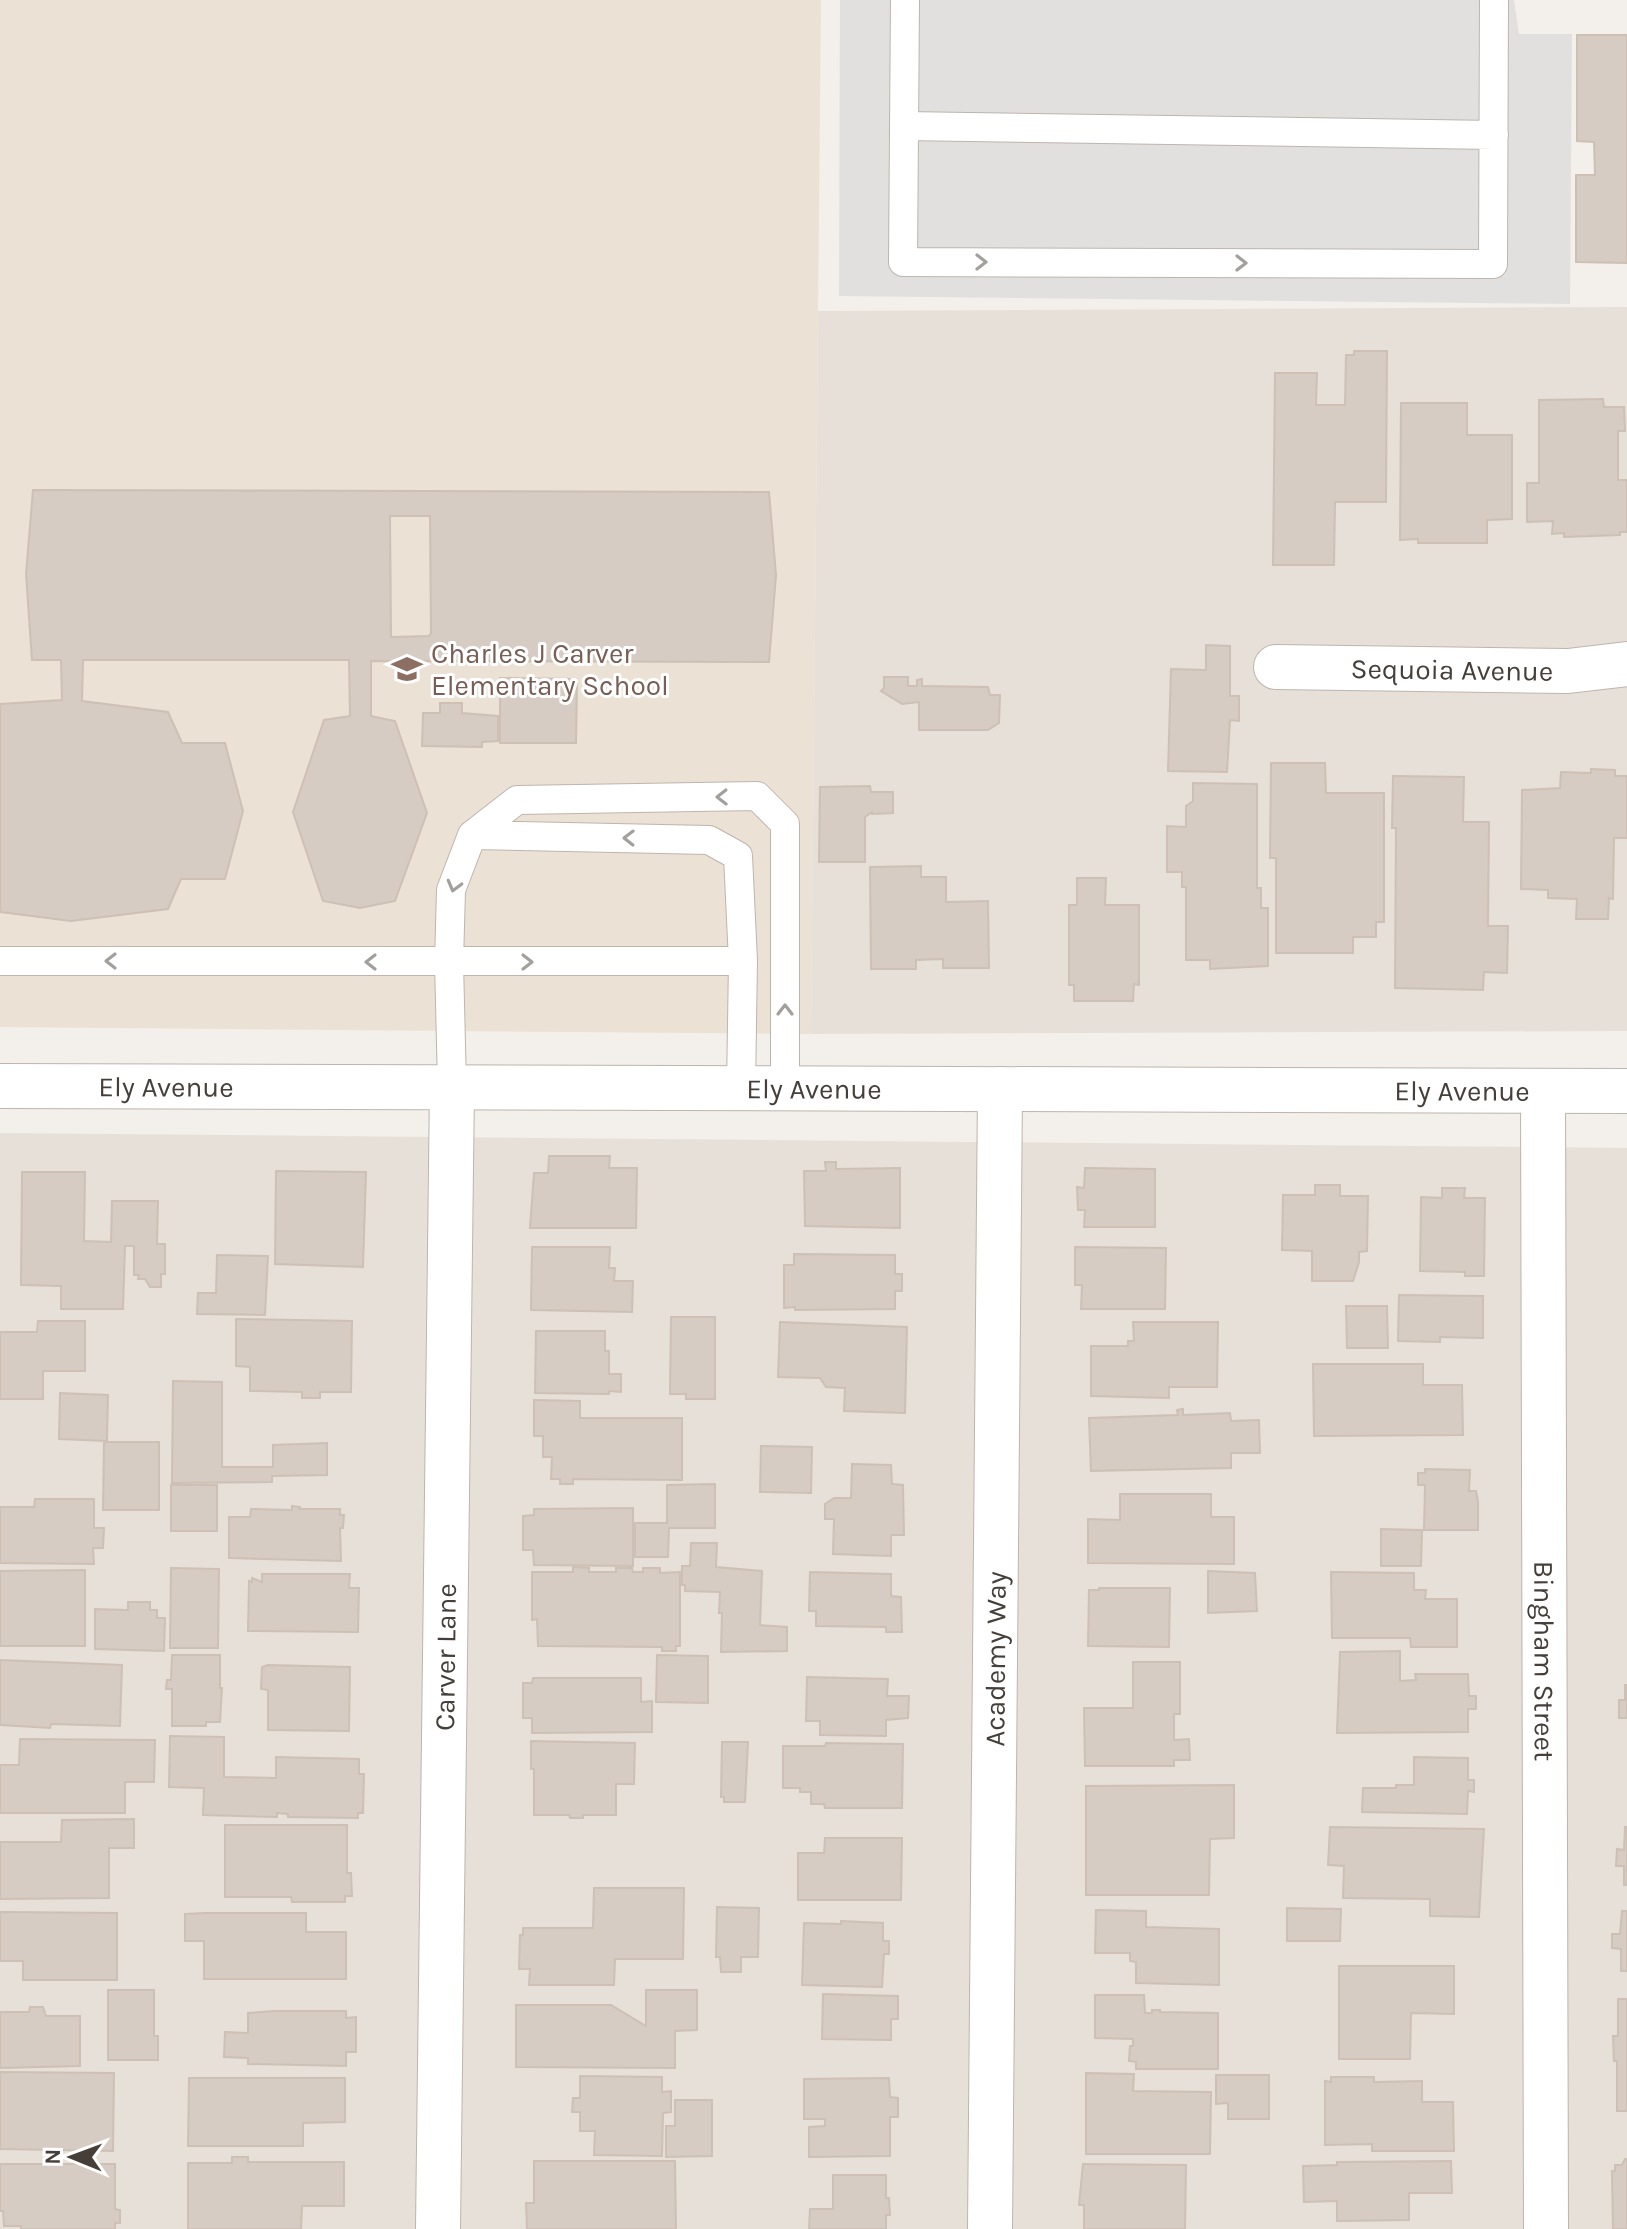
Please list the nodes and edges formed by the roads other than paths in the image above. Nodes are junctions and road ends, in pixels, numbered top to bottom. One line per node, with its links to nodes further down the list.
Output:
1 (905, 0): 3 (lane)
2 (1494, 0): 4 (lane)
3 (904, 126): 4 (lane); 4 (lane, one-way to 4)
4 (1494, 135)
5 (1627, 664): 6 (street, Sequoia Avenue)
6 (1276, 667)
7 (472, 835): 9 (lane, one-way to 7); 10 (lane, one-way to 10); 14 (lane, one-way to 7)
8 (0, 961): 10 (lane, one-way to 8)
9 (743, 961): 10 (lane, one-way to 9); 13 (lane)
10 (449, 962): 12 (lane)
11 (0, 1086): 12 (street, Ely Avenue)
12 (452, 1086): 13 (street, Ely Avenue); 18 (street, Carver Lane)
13 (741, 1088): 14 (street, Ely Avenue)
14 (785, 1088): 15 (street, Ely Avenue)
15 (1000, 1089): 16 (street, Ely Avenue); 19 (street, Academy Way)
16 (1543, 1091): 17 (street, Ely Avenue); 20 (street, Bingham Street)
17 (1627, 1091)
18 (438, 2229)
19 (990, 2229)
20 (1546, 2229)

